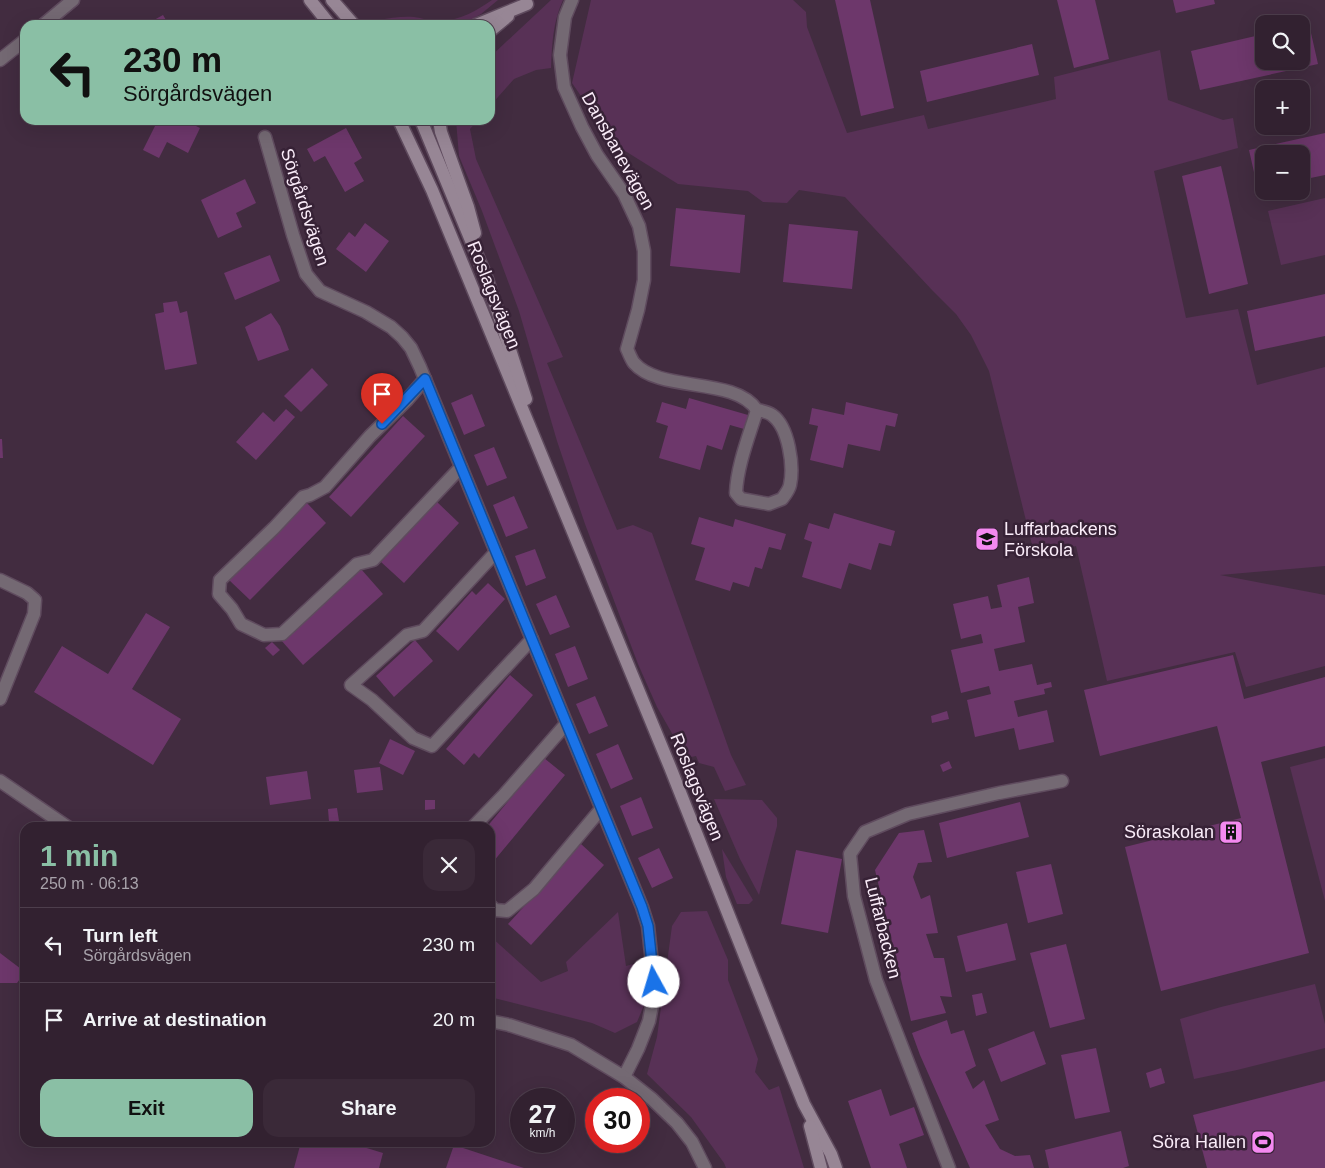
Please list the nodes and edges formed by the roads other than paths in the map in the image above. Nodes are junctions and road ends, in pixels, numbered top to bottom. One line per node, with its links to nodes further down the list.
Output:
1 (73, 0): 6 (street)
2 (310, 0): 7 (main road)
3 (332, 0): 8 (main road)
4 (572, 0): 19 (street, Dansbanevägen)
5 (529, 2): 9 (main road); 10 (main road)
6 (49, 20)
7 (326, 20)
8 (350, 20)
9 (488, 20)
10 (495, 27)
11 (20, 43): 12 (street)
12 (1, 55)
13 (401, 125): 21 (main road, Roslagsvägen)
14 (423, 125): 17 (main road, Roslagsvägen)
15 (439, 125): 17 (main road)
16 (265, 137): 18 (street, Sörgårdsvägen)
17 (487, 279): 21 (main road, Roslagsvägen)
18 (425, 379): 20 (street, Sörgårdsvägen); 20 (street)
19 (757, 410): 19 (street, Dansbanevägen)
20 (461, 467): 22 (street, Sörgårdsvägen)
21 (553, 485): 35 (main road, Roslagsvägen)
22 (496, 552): 24 (street, Sörgårdsvägen); 24 (street)
23 (0, 580): 25 (street)
24 (532, 639): 26 (street, Sörgårdsvägen)
25 (0, 699)
26 (566, 724): 29 (street, Sörgårdsvägen); 31 (street)
27 (0, 781): 30 (street)
28 (1062, 781): 39 (street, Luffarbacken)
29 (601, 809): 32 (street); 34 (street, Sörgårdsvägen)
30 (60, 822)
31 (478, 822)
32 (495, 910)
33 (495, 1022): 34 (street)
34 (624, 1077): 36 (street)
35 (804, 1104): 37 (main road, Roslagsvägen); 38 (main road, Roslagsvägen)
36 (705, 1168)
37 (821, 1168)
38 (836, 1168)
39 (949, 1168)

